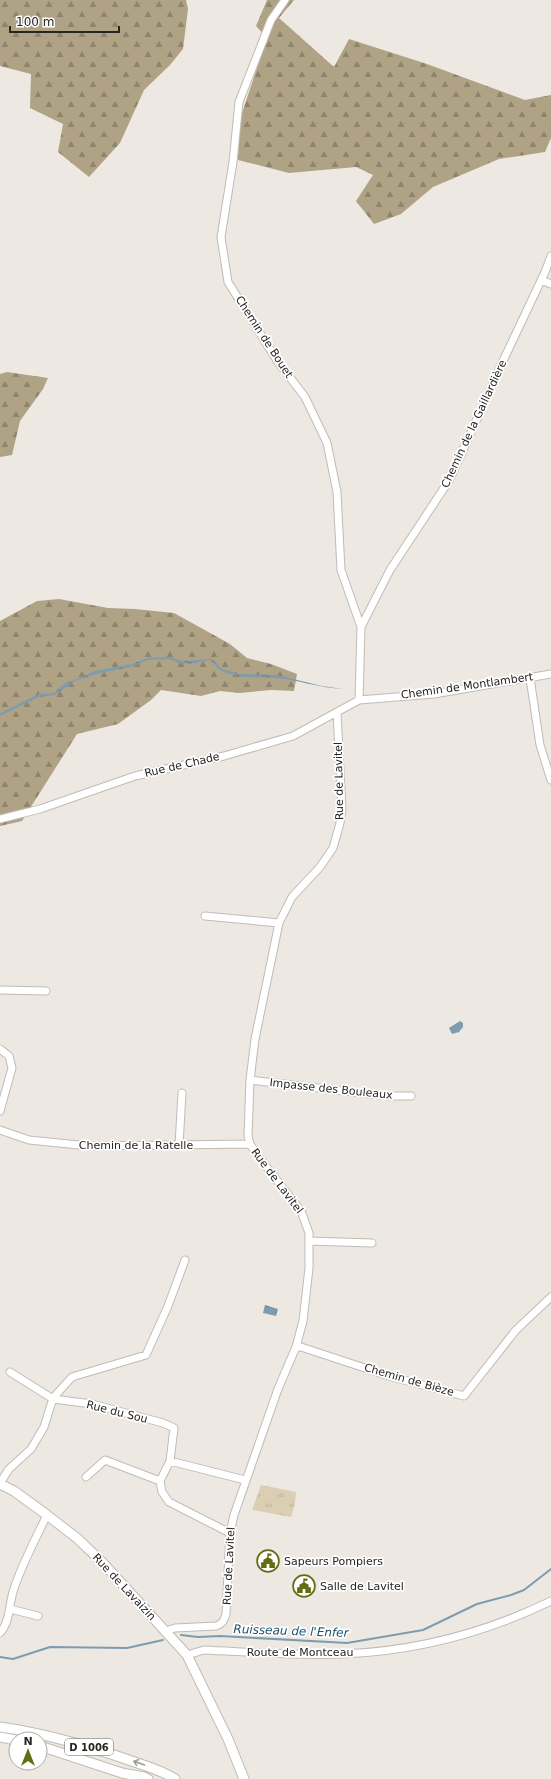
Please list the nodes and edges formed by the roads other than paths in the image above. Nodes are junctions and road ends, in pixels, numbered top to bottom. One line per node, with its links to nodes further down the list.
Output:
1 (285, 0): 5 (street, Chemin de Bouet)
2 (551, 256): 3 (street, Chemin de la Gaillardière)
3 (541, 280): 4 (street); 5 (street, Chemin de la Gaillardière)
4 (551, 284)
5 (361, 627): 8 (street, Chemin de Bouet)
6 (551, 674): 7 (street, Chemin de Montlambert)
7 (530, 678): 8 (street, Chemin de Montlambert); 10 (street)
8 (359, 700): 9 (street, Rue de Chade)
9 (337, 713): 11 (street, Rue de Chade); 13 (street, Rue de Lavitel)
10 (551, 780)
11 (0, 819)
12 (205, 916): 13 (street)
13 (278, 923): 17 (street, Rue de Lavitel)
14 (0, 990): 15 (street)
15 (46, 991)
16 (0, 1049): 20 (street)
17 (250, 1080): 19 (street, Impasse des Bouleaux); 22 (street, Rue de Lavitel)
18 (182, 1094): 23 (street)
19 (411, 1096)
20 (0, 1110)
21 (0, 1130): 23 (street, Chemin de la Ratelle)
22 (250, 1144): 23 (street, Chemin de la Ratelle); 24 (street, Rue de Lavitel)
23 (179, 1145)
24 (309, 1241): 25 (street); 28 (street, Rue de Lavitel)
25 (372, 1243)
26 (185, 1260): 30 (street)
27 (551, 1297): 28 (street, Chemin de Bièze)
28 (296, 1347): 33 (street, Rue de Lavitel)
29 (10, 1372): 30 (street, Rue du Sou)
30 (53, 1399): 31 (street, Rue du Sou); 35 (street)
31 (170, 1461): 33 (street); 34 (street, Rue du Sou)
32 (86, 1477): 34 (street)
33 (245, 1480): 37 (street, Rue de Lavitel)
34 (160, 1481): 37 (street)
35 (0, 1484): 36 (main road, Rue de Lavaizin)
36 (47, 1515): 39 (street); 41 (main road, Rue de Lavaizin)
37 (230, 1534): 41 (street, Rue de Lavitel)
38 (551, 1602): 43 (street, Route de Montceau)
39 (10, 1609): 40 (street); 42 (street)
40 (38, 1616)
41 (166, 1631): 43 (main road, Rue de Lavaizin)
42 (0, 1633)
43 (187, 1655): 44 (main road, Rue de Lavaizin)
44 (216, 1717): 49 (main road, Rue de Lavaizin); 50 (main road, Rue de Lavaizin)
45 (0, 1728): 48 (main road, D 1006, one-way to 45)
46 (48, 1749): 47 (main road, D 1006)
47 (148, 1779)
48 (175, 1779)
49 (238, 1779)
50 (244, 1779)

